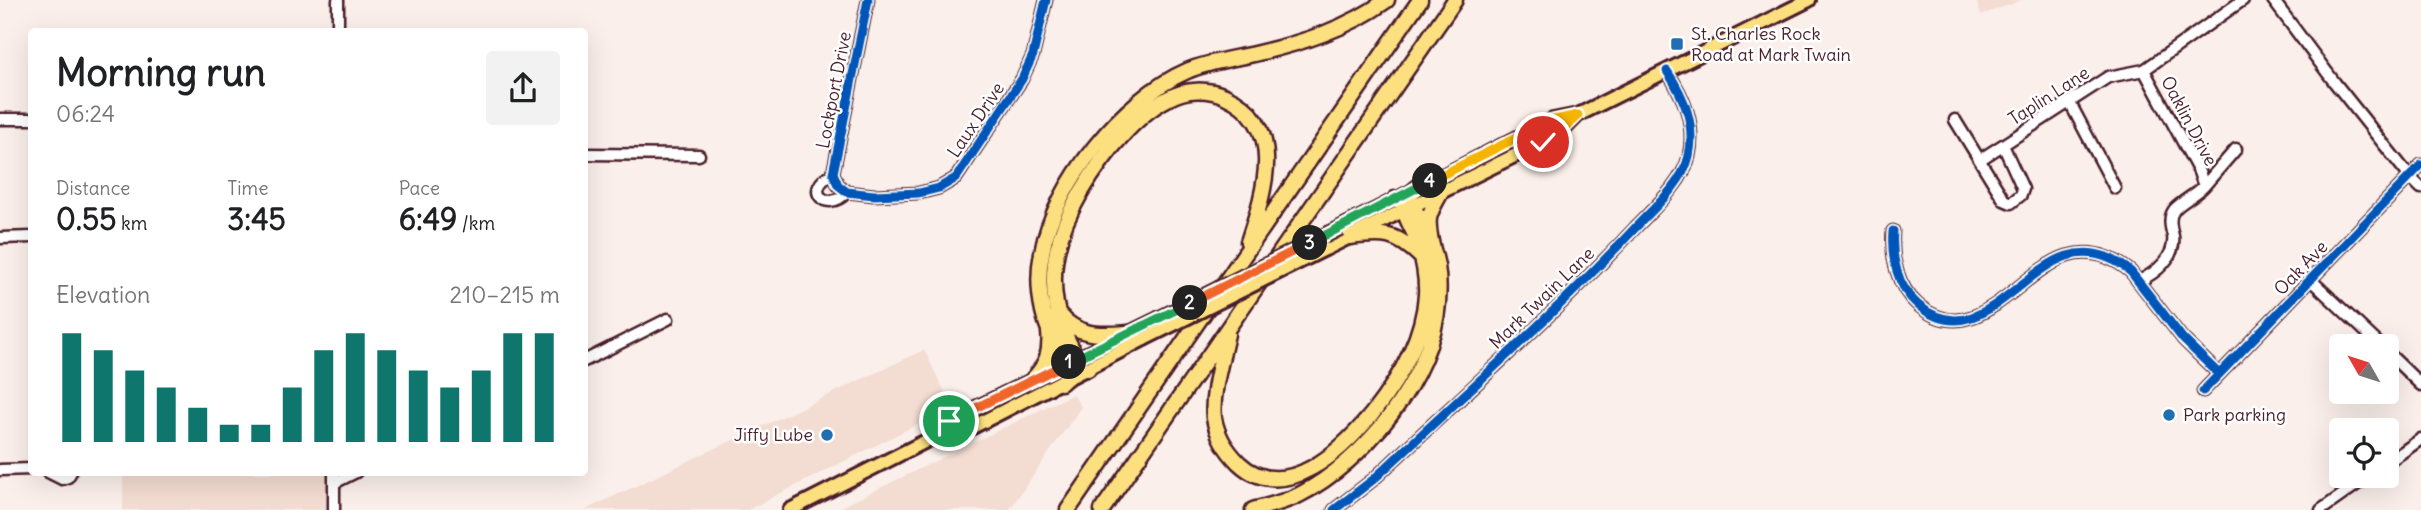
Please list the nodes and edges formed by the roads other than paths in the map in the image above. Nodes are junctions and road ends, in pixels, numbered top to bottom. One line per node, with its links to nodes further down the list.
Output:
1 (338, 0): 10 (street)
2 (868, 0): 24 (street, Lockport Drive)
3 (1046, 0): 30 (street, Laux Drive)
4 (1387, 0): 45 (highway)
5 (1420, 0): 38 (highway)
6 (1455, 0): 44 (highway)
7 (1809, 0): 12 (main road)
8 (2243, 0): 11 (street, Taplin Lane)
9 (2273, 0): 25 (street)
10 (338, 28)
11 (2144, 70): 13 (street, Taplin Lane); 27 (street, Oaklin Drive)
12 (1667, 71): 14 (main road); 69 (street, Mark Twain Lane)
13 (2070, 103): 18 (street, Taplin Lane); 28 (street)
14 (1578, 115): 26 (main road); 31 (main road)
15 (0, 119): 16 (street)
16 (28, 119)
17 (1955, 120): 22 (street)
18 (2003, 145): 22 (street, Taplin Lane); 22 (street)
19 (2236, 149): 27 (street)
20 (588, 154): 21 (street)
21 (699, 155)
22 (1980, 159)
23 (2421, 165): 25 (street, Oak Ave)
24 (833, 174): 30 (street, Lockport Drive); 30 (street, Lockport Drive)
25 (2410, 177): 29 (street); 41 (street, Oak Ave)
26 (1419, 186): 32 (highway)
27 (2204, 186): 40 (street, Oaklin Drive)
28 (2115, 188)
29 (2421, 188)
30 (847, 192)
31 (1440, 194): 32 (main road); 37 (highway)
32 (1405, 204): 34 (main road); 37 (highway); 39 (highway)
33 (1893, 231): 40 (street)
34 (1345, 232): 39 (highway); 46 (main road, bridge); 50 (main road, bridge)
35 (28, 237): 36 (street)
36 (0, 238)
37 (1430, 239): 68 (highway)
38 (1244, 255): 42 (highway); 66 (highway)
39 (1422, 258): 44 (highway)
40 (2139, 281): 51 (street)
41 (2312, 281): 47 (street); 51 (street, Oak Ave)
42 (1057, 311): 46 (highway); 50 (highway)
43 (668, 319): 48 (street)
44 (1227, 329): 67 (highway)
45 (1049, 330): 50 (highway); 52 (highway)
46 (1128, 333): 50 (main road)
47 (2368, 334)
48 (588, 359)
49 (2399, 363): 54 (street)
50 (1076, 365): 52 (main road); 53 (highway)
51 (2219, 374): 55 (street, Oak Ave)
52 (1033, 379): 56 (main road)
53 (1061, 383): 56 (main road)
54 (2421, 384)
55 (2203, 391)
56 (930, 439): 65 (main road)
57 (2421, 439): 58 (street)
58 (2399, 455)
59 (28, 469): 60 (street)
60 (0, 470)
61 (334, 478): 64 (street)
62 (2355, 488): 63 (street)
63 (2334, 506): 70 (street)
64 (334, 510)
65 (790, 510)
66 (1068, 510)
67 (1102, 510)
68 (1253, 510)
69 (1334, 510)
70 (2321, 510)

